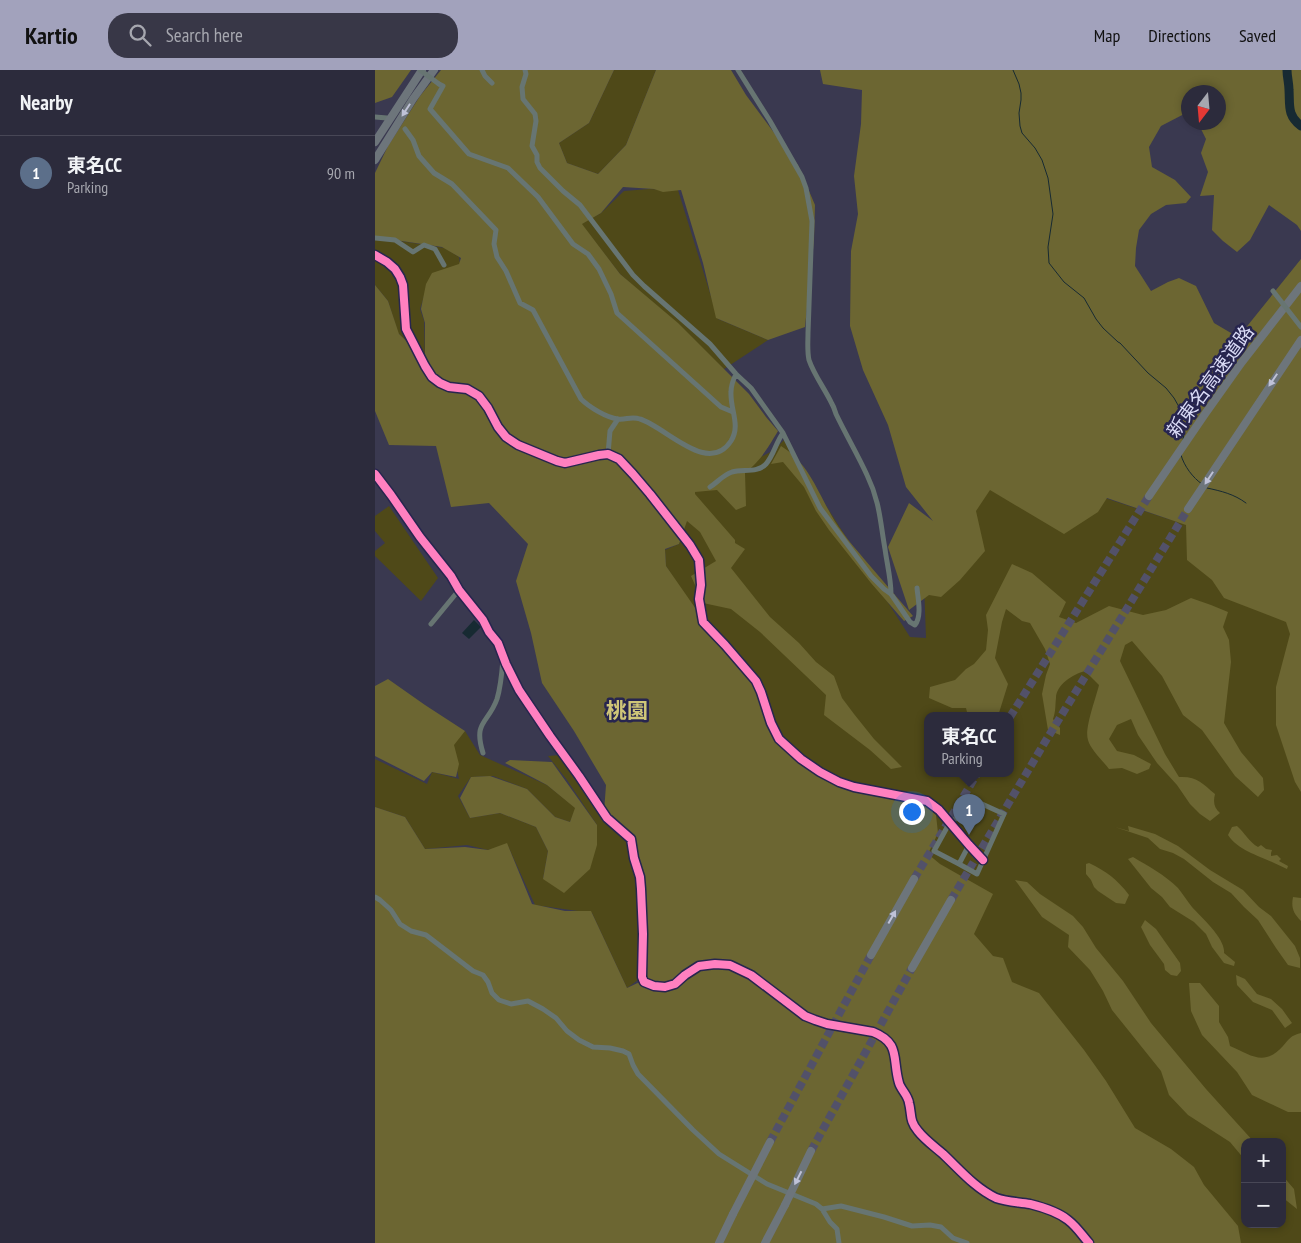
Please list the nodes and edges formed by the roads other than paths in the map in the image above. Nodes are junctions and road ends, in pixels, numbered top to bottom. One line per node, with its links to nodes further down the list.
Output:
1 (421, 70): 10 (highway); 20 (street, bridge)
2 (434, 70): 11 (highway, one-way to 11)
3 (482, 70): 6 (street)
4 (525, 70): 19 (street)
5 (738, 70): 30 (street)
6 (492, 84)
7 (375, 117): 8 (street)
8 (387, 118)
9 (405, 129): 21 (street)
10 (375, 142)
11 (375, 160)
12 (375, 238): 14 (street)
13 (375, 255): 23 (street)
14 (445, 265)
15 (1301, 286): 26 (highway, 新東名高速道路)
16 (1273, 291): 17 (street, bridge)
17 (1301, 326)
18 (1301, 340): 27 (highway, one-way to 27)
19 (736, 374): 20 (street); 22 (street)
20 (733, 412): 21 (street)
21 (618, 420): 23 (street)
22 (783, 433): 25 (street); 30 (street)
23 (608, 454): 34 (street)
24 (375, 474): 29 (street)
25 (709, 487)
26 (1149, 496)
27 (1188, 509)
28 (917, 588): 30 (street)
29 (459, 590): 31 (street); 32 (street)
30 (891, 594)
31 (431, 624)
32 (503, 656): 33 (street); 50 (street)
33 (483, 753)
34 (950, 822): 35 (street); 36 (street); 37 (street)
35 (969, 845): 36 (street); 37 (street)
36 (983, 860): 37 (street)
37 (959, 864)
38 (914, 879): 41 (highway, one-way to 38)
39 (375, 897): 45 (street)
40 (951, 900): 42 (highway)
41 (871, 955)
42 (912, 968)
43 (770, 1142): 46 (highway, bridge)
44 (811, 1151): 47 (highway, one-way to 47, bridge)
45 (822, 1209): 48 (street); 49 (street)
46 (719, 1243)
47 (765, 1243)
48 (839, 1243)
49 (967, 1243)
50 (1089, 1243)

